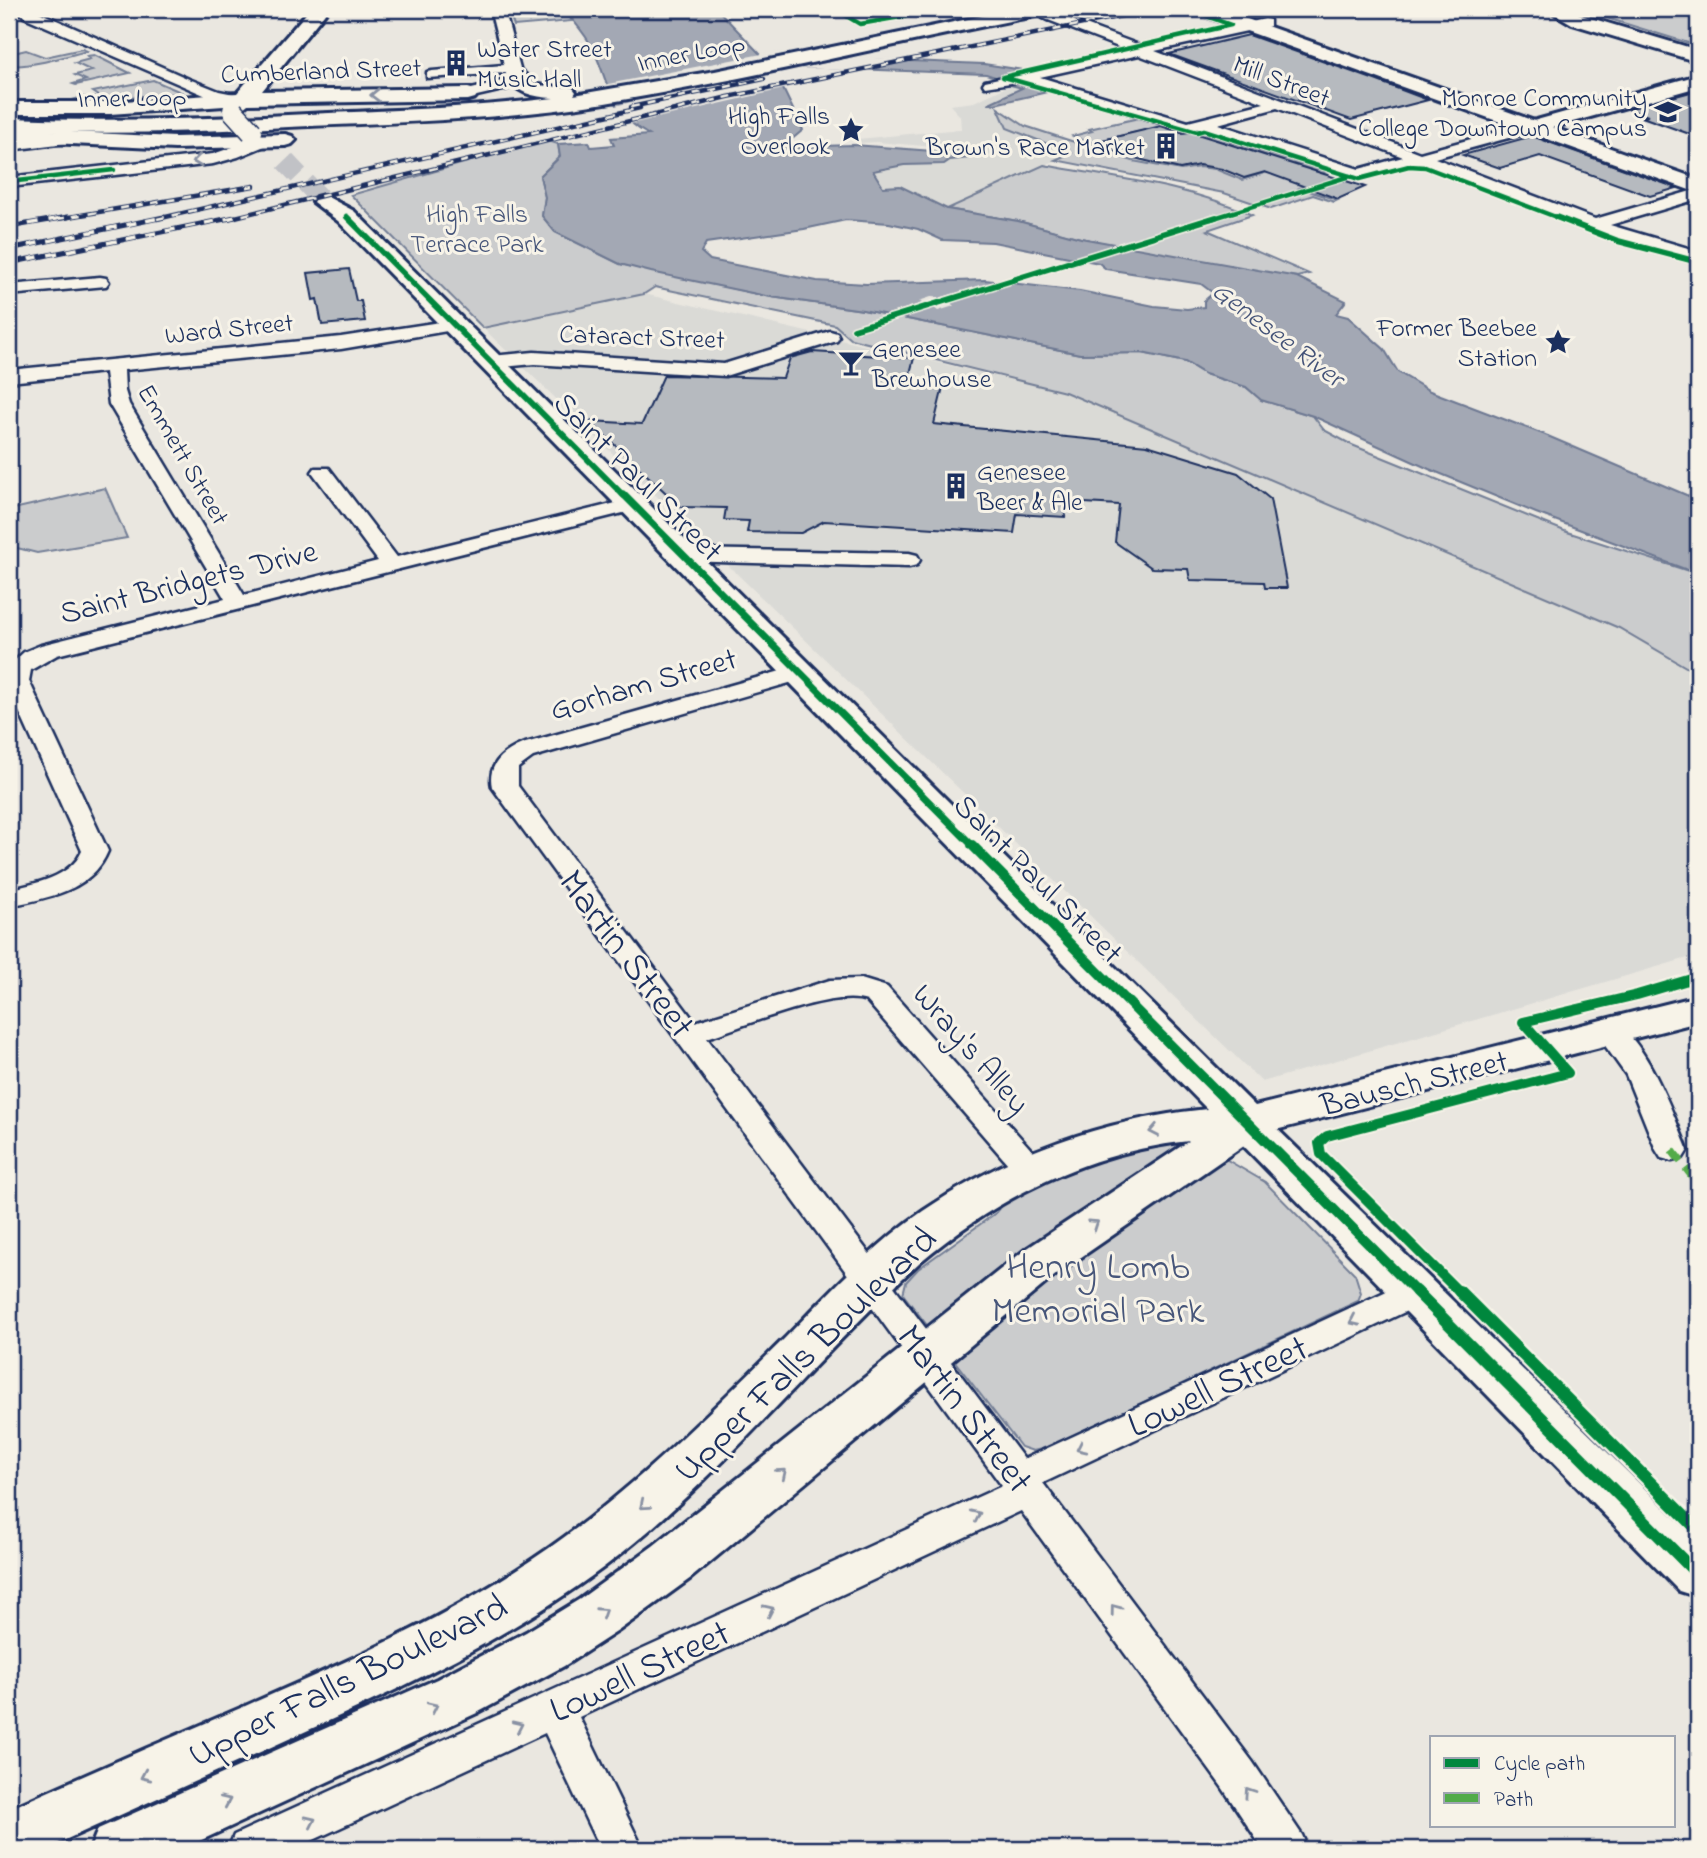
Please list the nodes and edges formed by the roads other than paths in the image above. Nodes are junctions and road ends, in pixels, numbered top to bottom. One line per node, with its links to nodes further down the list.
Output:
1 (25, 9): 26 (street)
2 (319, 9): 26 (main road)
3 (497, 9): 17 (street)
4 (848, 9): 12 (street)
5 (977, 9): 15 (main road)
6 (1014, 9): 15 (main road, Inner Loop)
7 (1083, 9): 11 (main road, Inner Loop)
8 (1202, 9): 13 (main road)
9 (1224, 9): 13 (main road)
10 (1556, 9): 16 (main road)
11 (1046, 12): 14 (street, Mill Street); 24 (main road, Inner Loop)
12 (862, 18)
13 (1258, 25): 14 (street); 30 (main road)
14 (1141, 51): 18 (street); 25 (street, Mill Street)
15 (794, 54): 24 (main road, Inner Loop)
16 (1698, 56)
17 (513, 72): 19 (street, Cumberland Street); 22 (main road); 23 (street)
18 (1031, 74): 21 (street); 31 (street)
19 (432, 75)
20 (1698, 81): 30 (main road)
21 (997, 82)
22 (571, 92): 23 (main road, Cumberland Street); 24 (main road)
23 (468, 94): 26 (main road, Cumberland Street, one-way to 26)
24 (605, 95): 28 (main road, Inner Loop); 29 (main road, Inner Loop); 35 (main road)
25 (1277, 104): 31 (street); 37 (street, Mill Street)
26 (236, 105): 27 (main road, Cumberland Street); 35 (main road, bridge); 35 (main road)
27 (9, 108)
28 (9, 118)
29 (9, 124)
30 (1541, 124): 37 (street); 39 (main road); 41 (main road)
31 (1194, 125): 37 (street)
32 (9, 135): 33 (main road)
33 (70, 139): 34 (main road); 36 (street)
34 (137, 142): 35 (main road); 38 (street)
35 (277, 144): 38 (street, one-way to 38)
36 (9, 145)
37 (1418, 158): 44 (street, Mill Street)
38 (114, 170): 40 (street)
39 (1698, 175)
40 (9, 182)
41 (1698, 186)
42 (1698, 194): 44 (street)
43 (336, 206): 48 (main road, Saint Paul Street)
44 (1594, 225): 45 (street, Mill Street)
45 (1698, 256)
46 (100, 282): 47 (street)
47 (9, 290)
48 (453, 325): 50 (main road, Saint Paul Street); 51 (street, Ward Street)
49 (830, 337): 50 (street, Cataract Street)
50 (491, 362): 54 (main road, Saint Paul Street)
51 (114, 366): 52 (street, Ward Street); 58 (street, Emmett Street)
52 (9, 376)
53 (322, 472): 57 (street)
54 (632, 505): 55 (main road, Saint Paul Street); 57 (street, Saint Bridgets Drive)
55 (685, 556): 56 (street); 59 (main road, Saint Paul Street)
56 (909, 560)
57 (392, 565): 58 (street, Saint Bridgets Drive)
58 (238, 603): 61 (street, Saint Bridgets Drive)
59 (802, 673): 60 (street, Gorham Street); 65 (main road, Saint Paul Street)
60 (506, 764): 64 (street, Martin Street)
61 (9, 898)
62 (1681, 1015): 63 (main road, Bausch Street)
63 (1611, 1033): 65 (main road, Bausch Street); 66 (street)
64 (688, 1034): 67 (street, Wray's Alley); 68 (street, Martin Street)
65 (1246, 1123): 67 (main road, Upper Falls Boulevard, one-way to 67); 69 (main road, Saint Paul Street); 70 (main road, Upper Falls Boulevard, one-way to 65)
66 (1672, 1150)
67 (1032, 1171): 68 (main road, Upper Falls Boulevard)
68 (872, 1281): 70 (street, Martin Street); 74 (main road, Upper Falls Boulevard, one-way to 74)
69 (1416, 1292): 71 (street, Lowell Street, one-way to 71); 72 (main road, Saint Paul Street)
70 (925, 1354): 71 (street, Martin Street); 75 (main road, Upper Falls Boulevard, one-way to 70)
71 (1023, 1484): 73 (street, Lowell Street, one-way to 71); 78 (street, Martin Street, one-way to 71)
72 (1698, 1575)
73 (554, 1709): 76 (street, Lowell Street, one-way to 73); 77 (street)
74 (9, 1836)
75 (119, 1849)
76 (249, 1849)
77 (622, 1849)
78 (1287, 1849)

